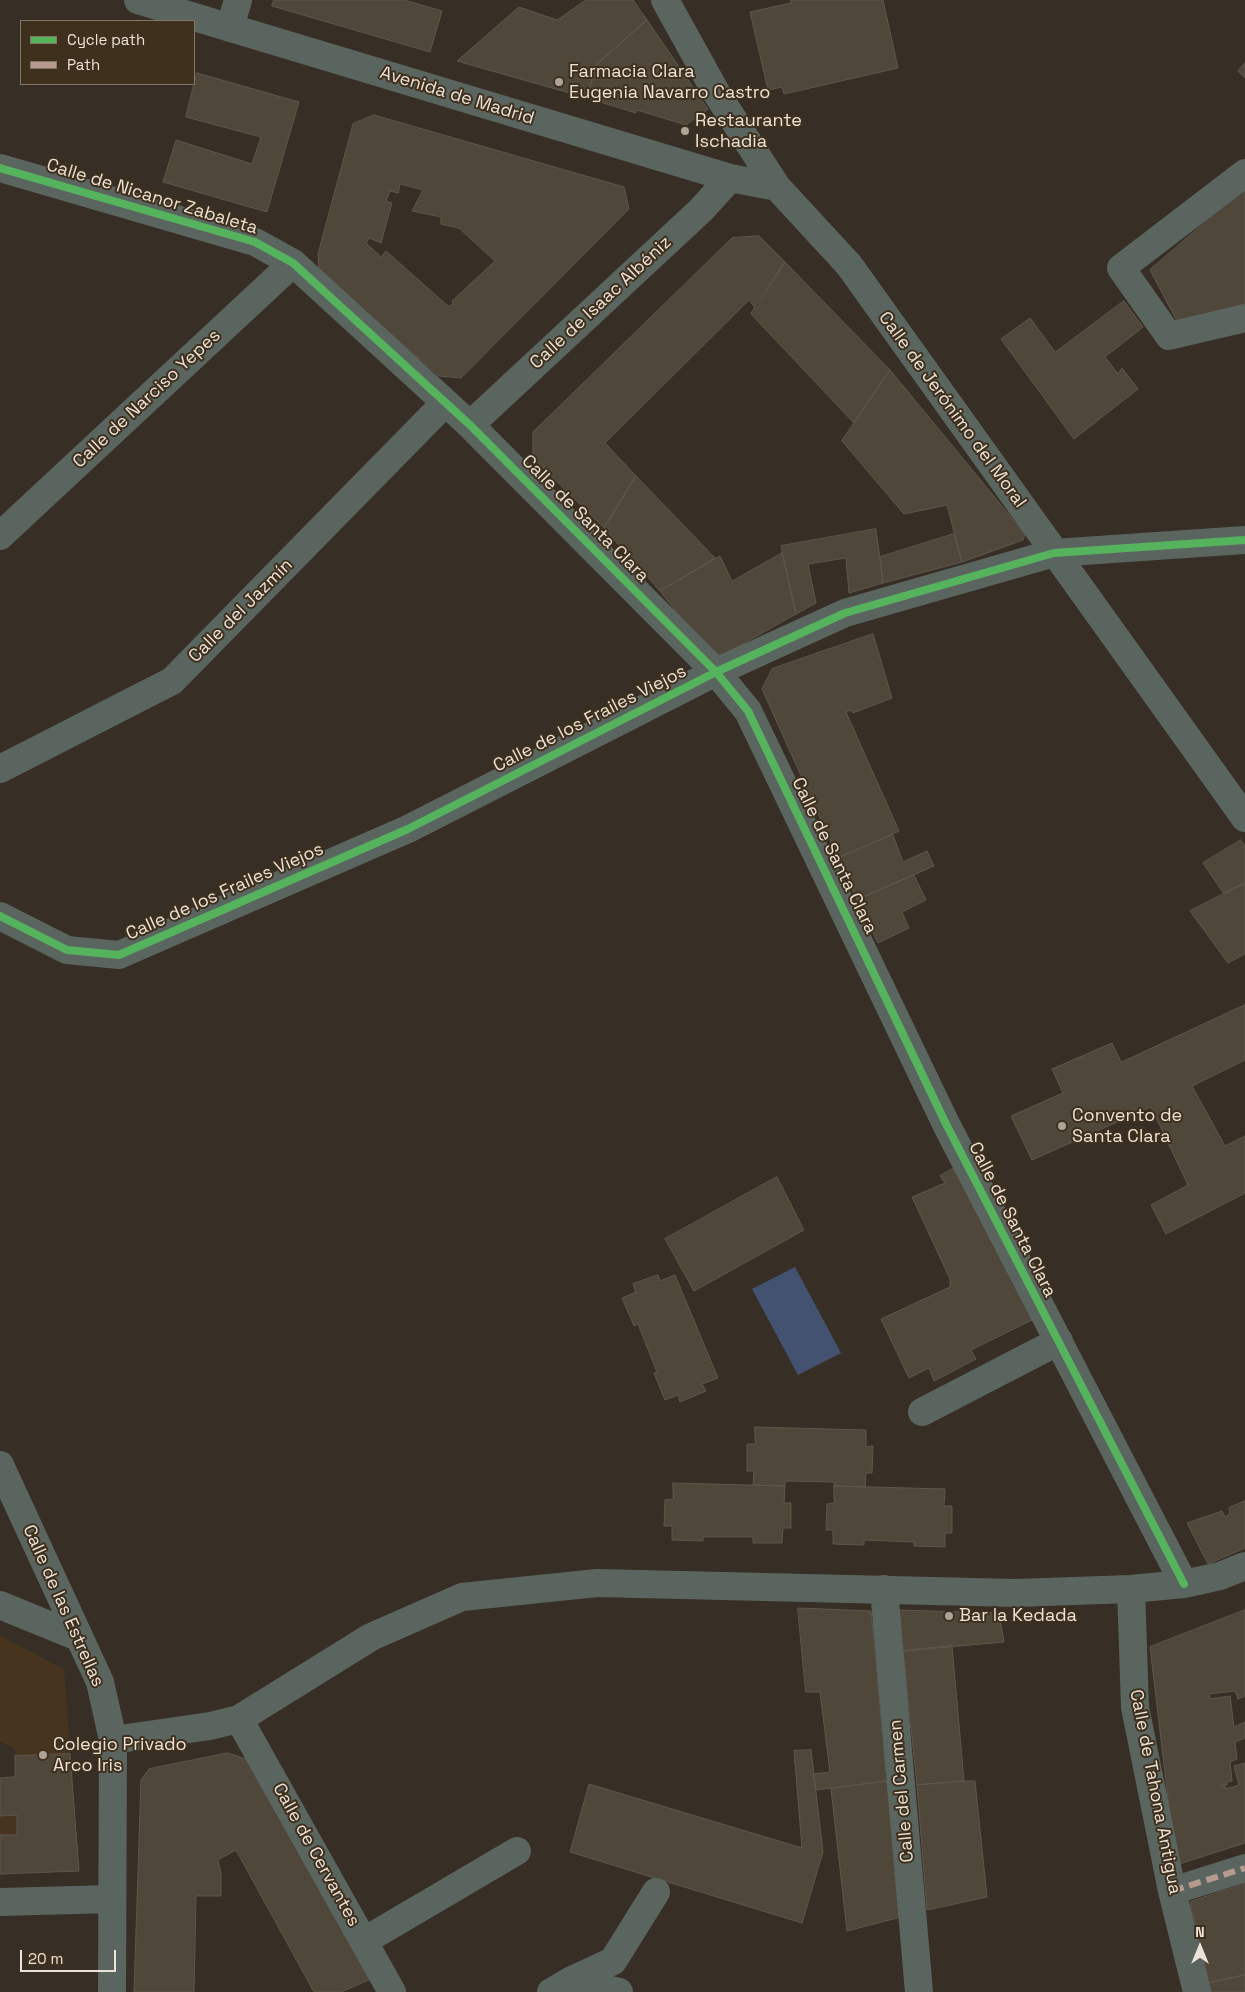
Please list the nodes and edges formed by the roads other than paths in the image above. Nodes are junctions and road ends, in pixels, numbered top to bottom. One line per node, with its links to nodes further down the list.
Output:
1 (138, 0): 4 (street, Avenida de Madrid)
2 (238, 0): 4 (street)
3 (665, 0): 8 (street, Calle de Jerónimo del Moral)
4 (230, 28): 7 (street, Avenida de Madrid)
5 (0, 168): 9 (street, Calle de Nicanor Zabaleta)
6 (1245, 173): 10 (street)
7 (730, 178): 8 (street, Avenida de Madrid); 12 (street, Calle de Isaac Albéniz)
8 (777, 187): 15 (street, Calle de Jerónimo del Moral)
9 (293, 263): 11 (street, Calle de Santa Clara); 13 (street, Calle de Narciso Yepes)
10 (1245, 318)
11 (446, 403): 12 (street, Calle de Santa Clara); 17 (street, Calle del Jazmín)
12 (470, 425): 16 (street, Calle de Santa Clara)
13 (0, 536)
14 (1245, 540): 15 (street, Calle de los Frailes Viejos)
15 (1054, 552): 16 (street, Calle de los Frailes Viejos); 18 (street, Calle de Jerónimo del Moral)
16 (716, 672): 19 (street, Calle de los Frailes Viejos); 20 (street, Calle de Santa Clara)
17 (0, 769)
18 (1245, 818)
19 (0, 916)
20 (1058, 1341): 21 (street); 24 (street, Calle de Santa Clara)
21 (922, 1412)
22 (0, 1465): 28 (street, Calle de las Estrellas)
23 (1245, 1566): 24 (street)
24 (1184, 1584): 25 (street)
25 (1131, 1589): 26 (street); 33 (street, Calle de Tahona Antigua)
26 (884, 1590): 29 (street); 42 (street, Calle del Carmen)
27 (0, 1605): 28 (street)
28 (78, 1637): 30 (street, Calle de las Estrellas)
29 (239, 1719): 30 (street); 37 (street, Calle de Cervantes)
30 (113, 1740): 35 (street, Calle de las Estrellas)
31 (517, 1851): 37 (street)
32 (1245, 1868): 33 (street)
33 (1172, 1891): 43 (street, Calle de Tahona Antigua)
34 (656, 1892): 38 (street)
35 (112, 1899): 36 (street); 39 (street, Calle de las Estrellas)
36 (0, 1902)
37 (364, 1941): 40 (street, Calle de Cervantes)
38 (561, 1987): 41 (street)
39 (112, 1992)
40 (392, 1992)
41 (619, 1992)
42 (919, 1992)
43 (1197, 1992)

